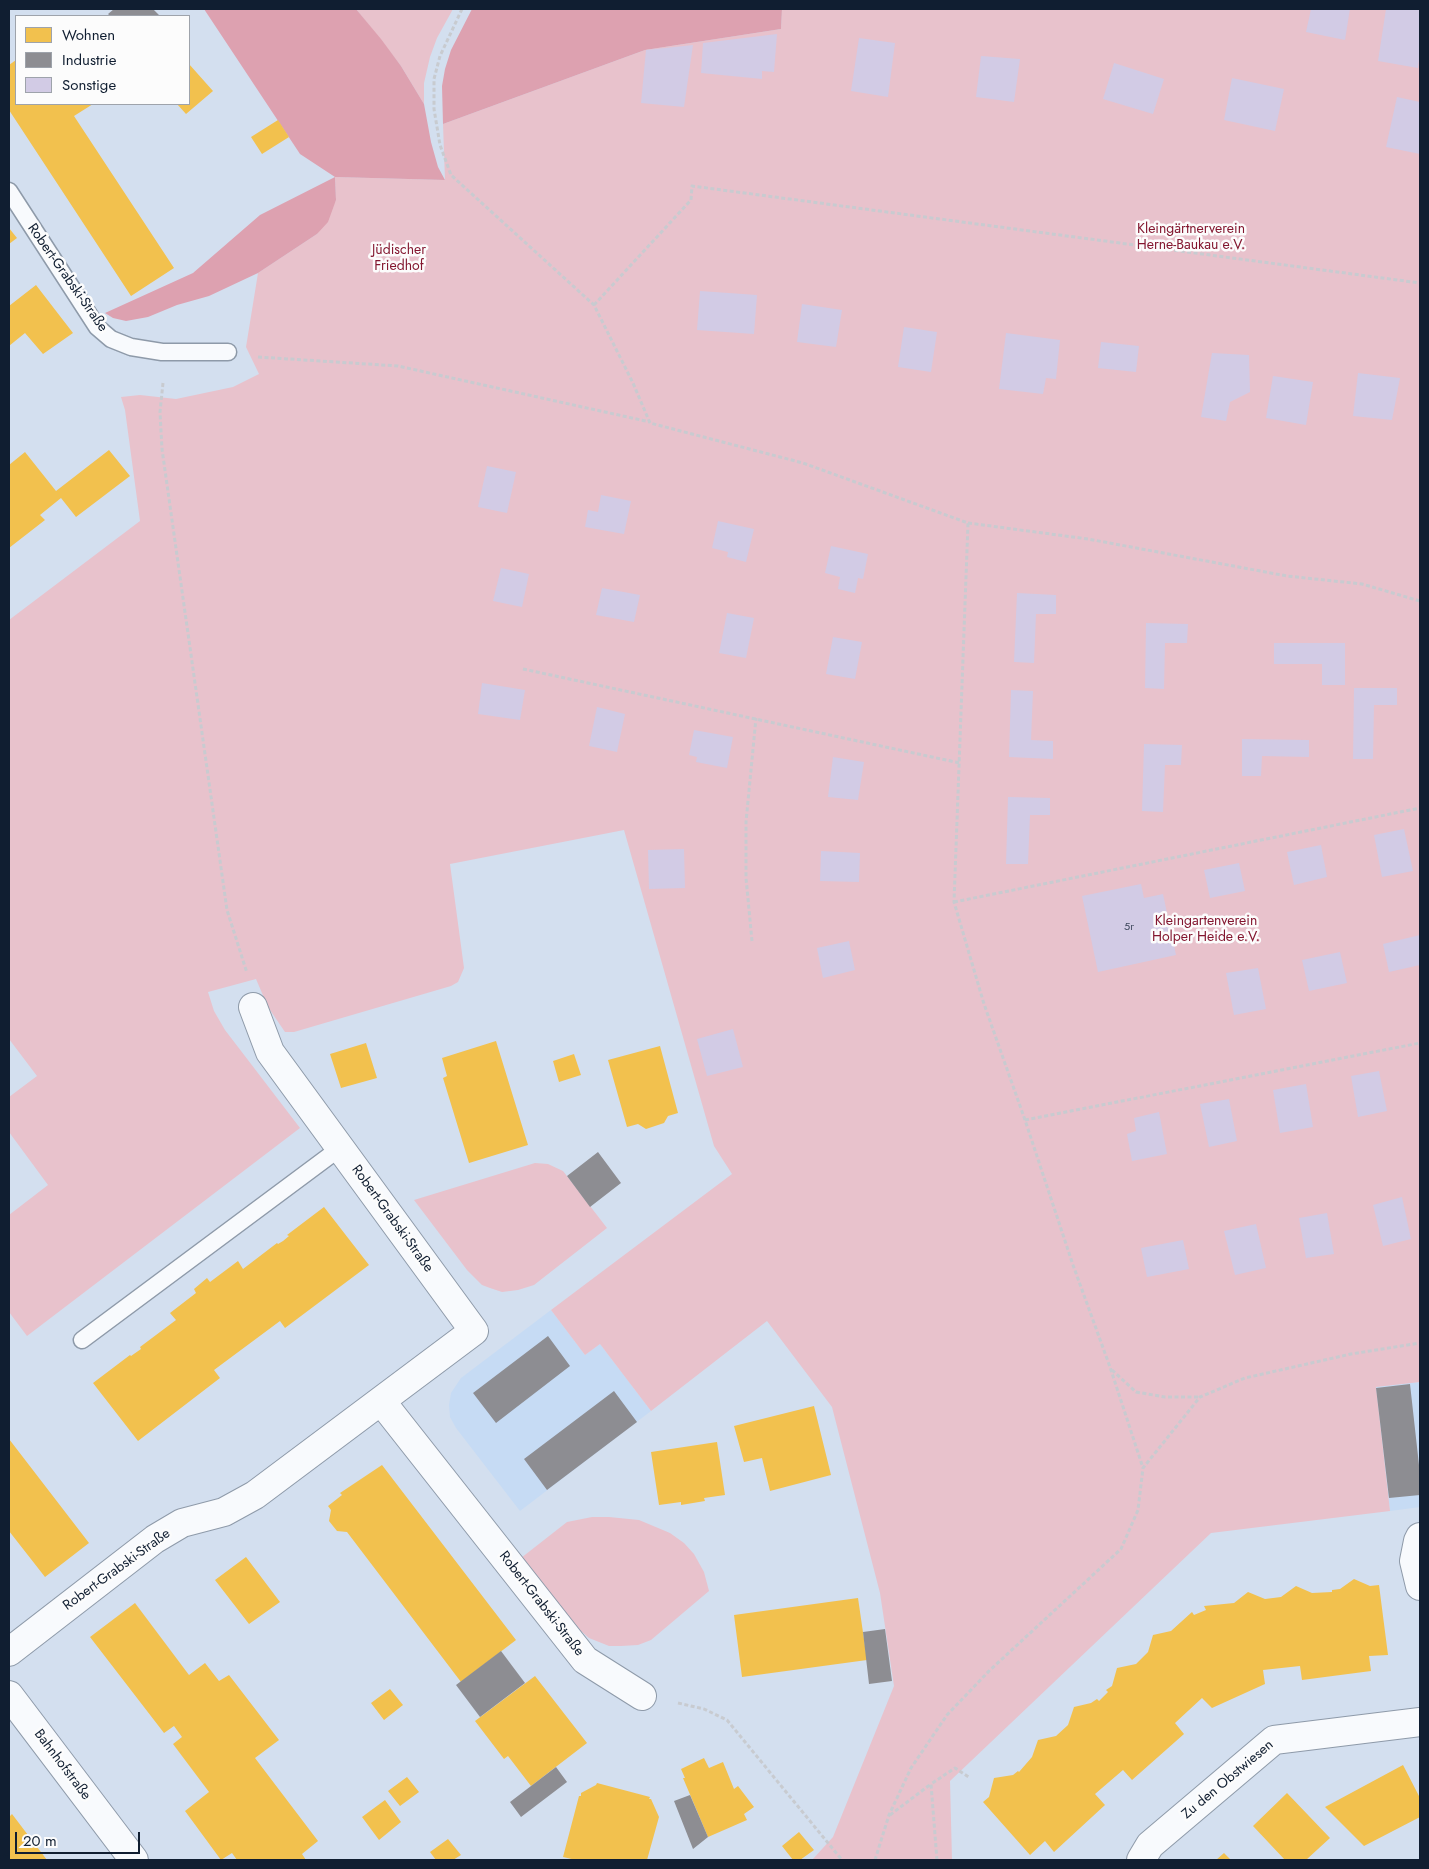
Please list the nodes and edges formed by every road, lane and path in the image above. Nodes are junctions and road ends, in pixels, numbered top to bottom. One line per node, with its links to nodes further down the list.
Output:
1 (462, 9): 4 (path)
2 (9, 191): 5 (lane, Robert-Grabski-Straße)
3 (1420, 283): 4 (path)
4 (594, 305): 7 (path)
5 (162, 352): 6 (lane, Robert-Grabski-Straße); 16 (path)
6 (228, 352): 7 (path)
7 (650, 422): 8 (path)
8 (968, 523): 9 (path); 12 (path)
9 (1420, 601)
10 (523, 670): 11 (path)
11 (756, 718): 12 (path); 15 (path)
12 (960, 763): 14 (path)
13 (1420, 808): 14 (path)
14 (954, 902): 18 (path)
15 (752, 941)
16 (253, 1007): 19 (street, Robert-Grabski-Straße)
17 (1420, 1043): 18 (path)
18 (1025, 1120): 22 (path)
19 (340, 1148): 20 (lane); 24 (street, Robert-Grabski-Straße)
20 (82, 1340)
21 (1420, 1344): 23 (path)
22 (1111, 1370): 23 (path); 25 (path)
23 (1200, 1398): 25 (path)
24 (381, 1401): 28 (street, Robert-Grabski-Straße); 30 (street, Robert-Grabski-Straße)
25 (1143, 1468): 34 (path)
26 (1420, 1537): 27 (street)
27 (1420, 1586)
28 (9, 1652)
29 (9, 1695): 35 (street, Bahnhofstraße)
30 (642, 1696): 36 (path)
31 (1420, 1722): 39 (street, Zu den Obstwiesen)
32 (970, 1778): 33 (path)
33 (931, 1784): 34 (path); 38 (path)
34 (888, 1815): 37 (path)
35 (134, 1860)
36 (842, 1860)
37 (875, 1860)
38 (937, 1860)
39 (1141, 1860)

